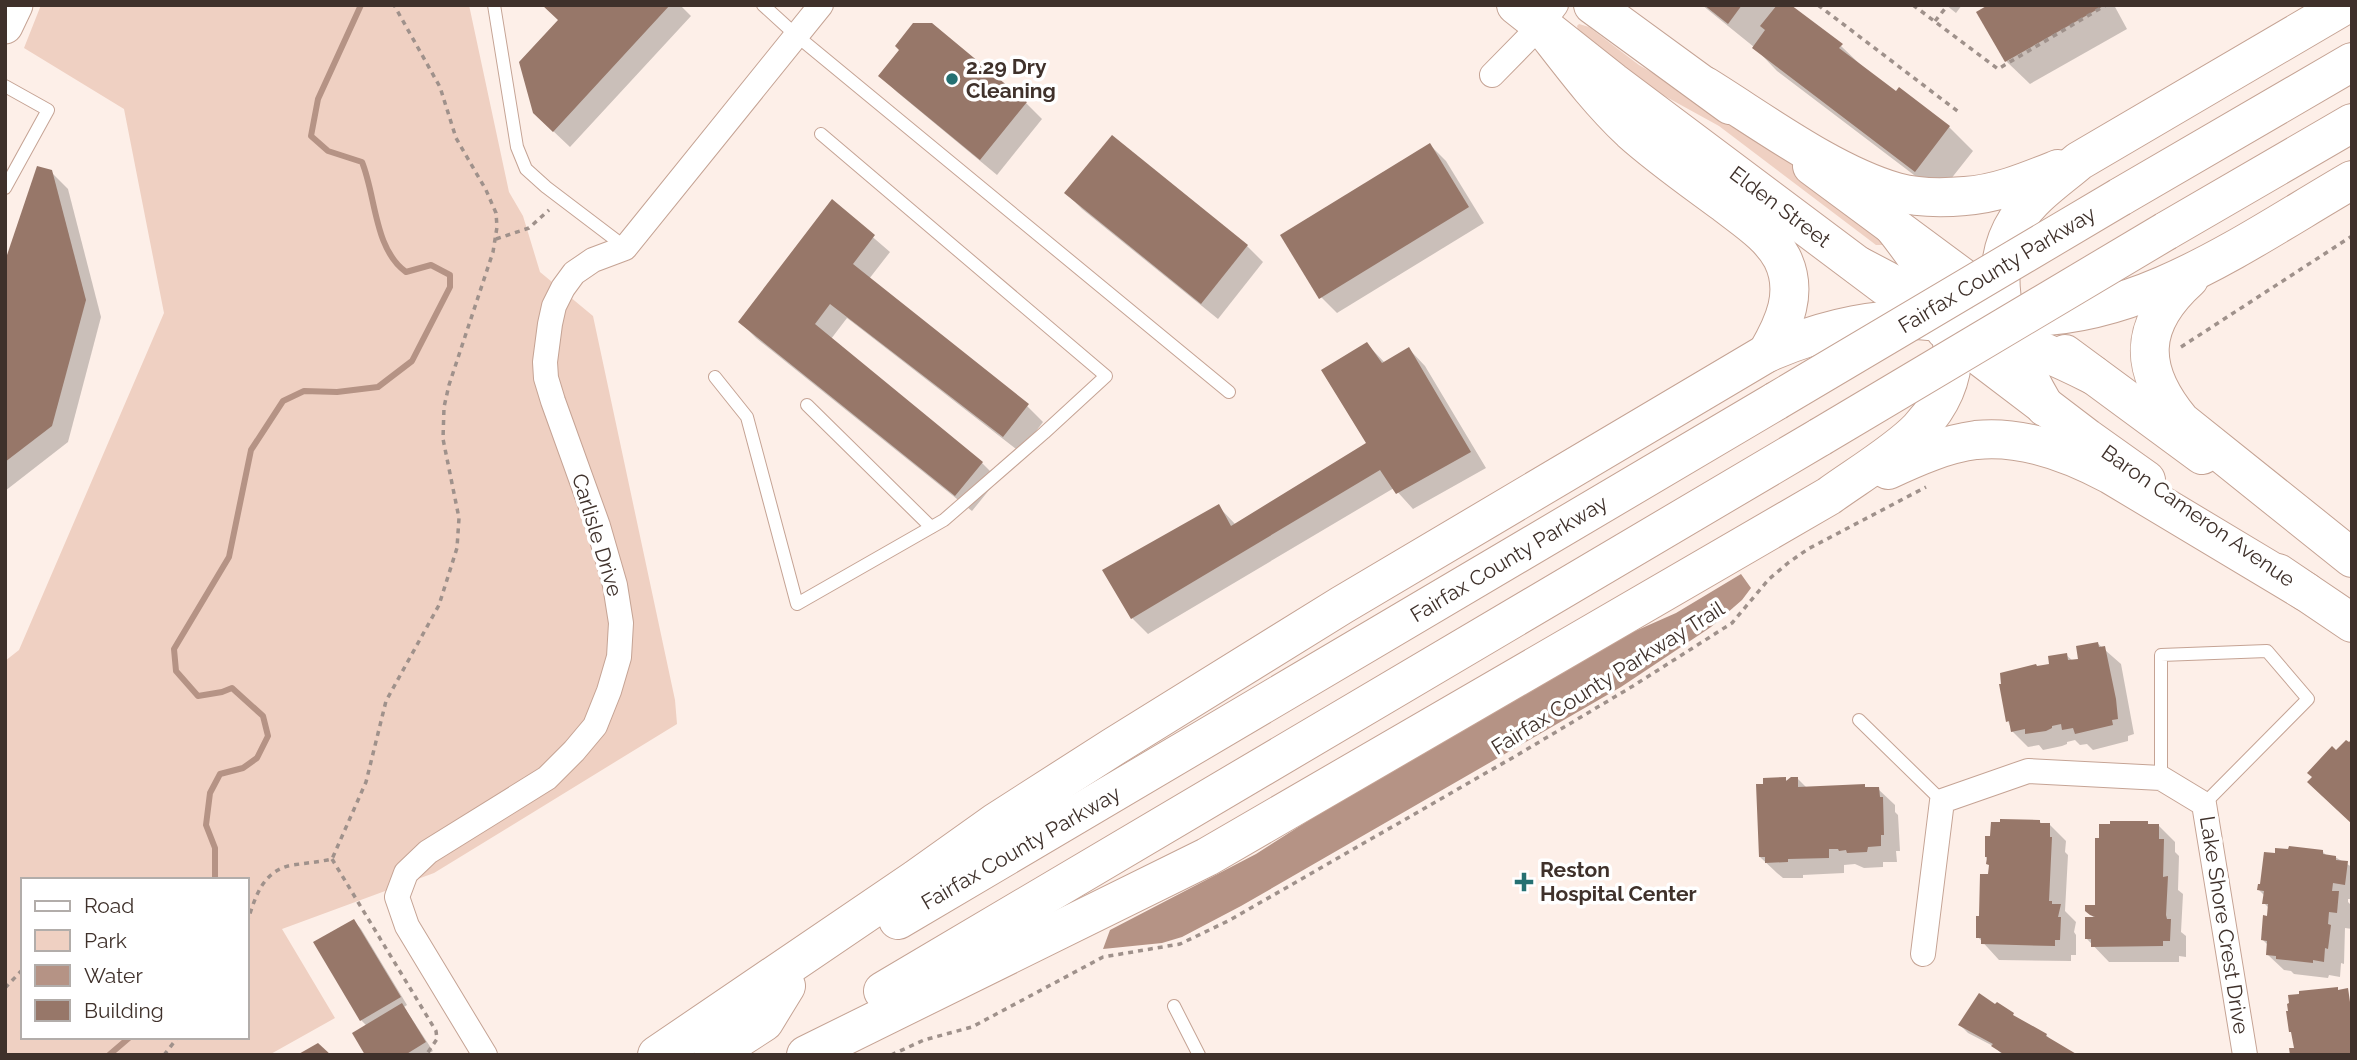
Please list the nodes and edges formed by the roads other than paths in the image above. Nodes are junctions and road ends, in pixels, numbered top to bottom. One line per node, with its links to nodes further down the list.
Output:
1 (15, 5): 8 (main road)
2 (494, 5): 20 (lane)
3 (763, 5): 9 (lane)
4 (821, 5): 9 (street)
5 (1593, 5): 13 (main road)
6 (2345, 5): 16 (main road)
7 (1538, 12): 11 (street); 22 (main road, Elden Street); 24 (main road)
8 (5, 26)
9 (797, 36): 20 (street); 26 (lane)
10 (2352, 62): 39 (main road, Fairfax County Parkway, bridge)
11 (1492, 75)
12 (5, 86): 18 (lane)
13 (1705, 86): 16 (main road); 19 (main road)
14 (2352, 122): 45 (main road, bridge)
15 (821, 134): 30 (lane)
16 (2079, 161): 23 (main road)
17 (2352, 180): 21 (main road)
18 (5, 188)
19 (1892, 225): 22 (main road); 23 (main road)
20 (625, 248): 41 (street, Carlisle Drive)
21 (2203, 267): 23 (main road); 31 (main road)
22 (1944, 320): 23 (main road); 24 (main road); 28 (main road, Elden Street); 29 (main road)
23 (2010, 321): 28 (main road); 31 (main road)
24 (1767, 353): 42 (main road)
25 (715, 377): 30 (lane)
26 (1229, 392)
27 (807, 405): 30 (lane)
28 (2045, 407): 32 (main road, Baron Cameron Avenue)
29 (1829, 496): 32 (main road); 46 (main road)
30 (931, 527)
31 (2352, 559)
32 (2306, 592): 33 (main road, Baron Cameron Avenue)
33 (2352, 623)
34 (1859, 720): 36 (lane)
35 (2161, 778): 36 (street, Lake Shore Crest Drive); 37 (street, Lake Shore Crest Drive); 37 (lane)
36 (1942, 801): 38 (street)
37 (2204, 804): 48 (street, Lake Shore Crest Drive)
38 (1923, 954)
39 (786, 986): 43 (main road, Fairfax County Parkway); 44 (main road)
40 (1174, 1006): 47 (lane)
41 (485, 1055)
42 (657, 1055)
43 (666, 1055)
44 (713, 1055)
45 (776, 1055)
46 (806, 1055)
47 (1199, 1055)
48 (2245, 1055)

